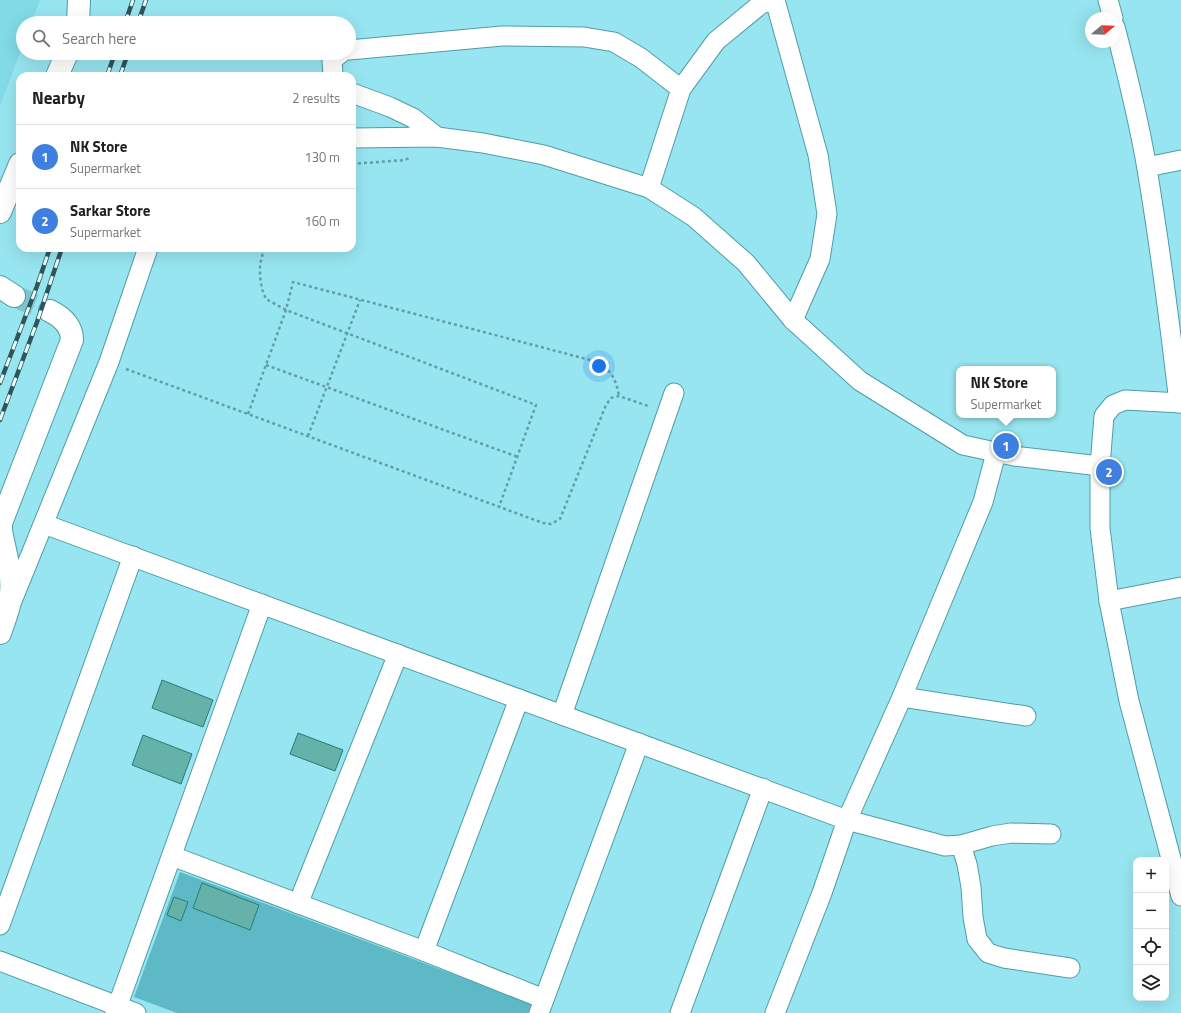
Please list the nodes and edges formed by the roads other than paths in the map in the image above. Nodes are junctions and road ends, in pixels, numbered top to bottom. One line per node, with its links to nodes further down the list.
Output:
1 (79, 0): 5 (street)
2 (774, 0): 12 (street); 23 (street)
3 (1108, 0): 4 (street)
4 (1111, 12)
5 (78, 16)
6 (1120, 48): 17 (street)
7 (356, 49): 12 (street)
8 (64, 60): 10 (street)
9 (332, 60): 11 (street)
10 (59, 72)
11 (333, 72)
12 (681, 89): 19 (street)
13 (356, 94): 14 (street)
14 (437, 137): 15 (street); 19 (street)
15 (356, 138)
16 (1181, 160): 17 (street)
17 (1147, 167): 25 (street)
18 (16, 174): 20 (street)
19 (649, 188): 23 (street)
20 (0, 212)
21 (147, 252): 28 (street)
22 (50, 311): 33 (street)
23 (793, 320): 26 (street)
24 (674, 393): 38 (street)
25 (1180, 403): 27 (street)
26 (996, 453): 27 (street); 36 (street)
27 (1100, 466): 31 (street)
28 (44, 524): 29 (street); 33 (street)
29 (133, 556): 32 (street); 48 (street)
30 (1181, 587): 31 (street)
31 (1109, 601): 46 (street)
32 (262, 604): 35 (street); 45 (street)
33 (10, 606): 34 (street)
34 (0, 633)
35 (398, 654): 37 (street); 47 (street)
36 (902, 697): 39 (street); 42 (street)
37 (518, 699): 38 (street); 49 (street)
38 (562, 714): 40 (street)
39 (1026, 716)
40 (639, 743): 41 (street); 52 (street)
41 (763, 788): 42 (street); 55 (street)
42 (847, 820): 44 (street); 56 (street)
43 (1051, 834): 44 (street)
44 (961, 845): 51 (street)
45 (172, 856): 47 (street); 53 (street)
46 (1181, 896)
47 (298, 904): 49 (street)
48 (0, 926)
49 (424, 951): 52 (street)
50 (0, 961): 53 (street)
51 (1070, 968)
52 (541, 1006)
53 (117, 1010): 54 (street)
54 (136, 1013)
55 (680, 1013)
56 (775, 1013)

